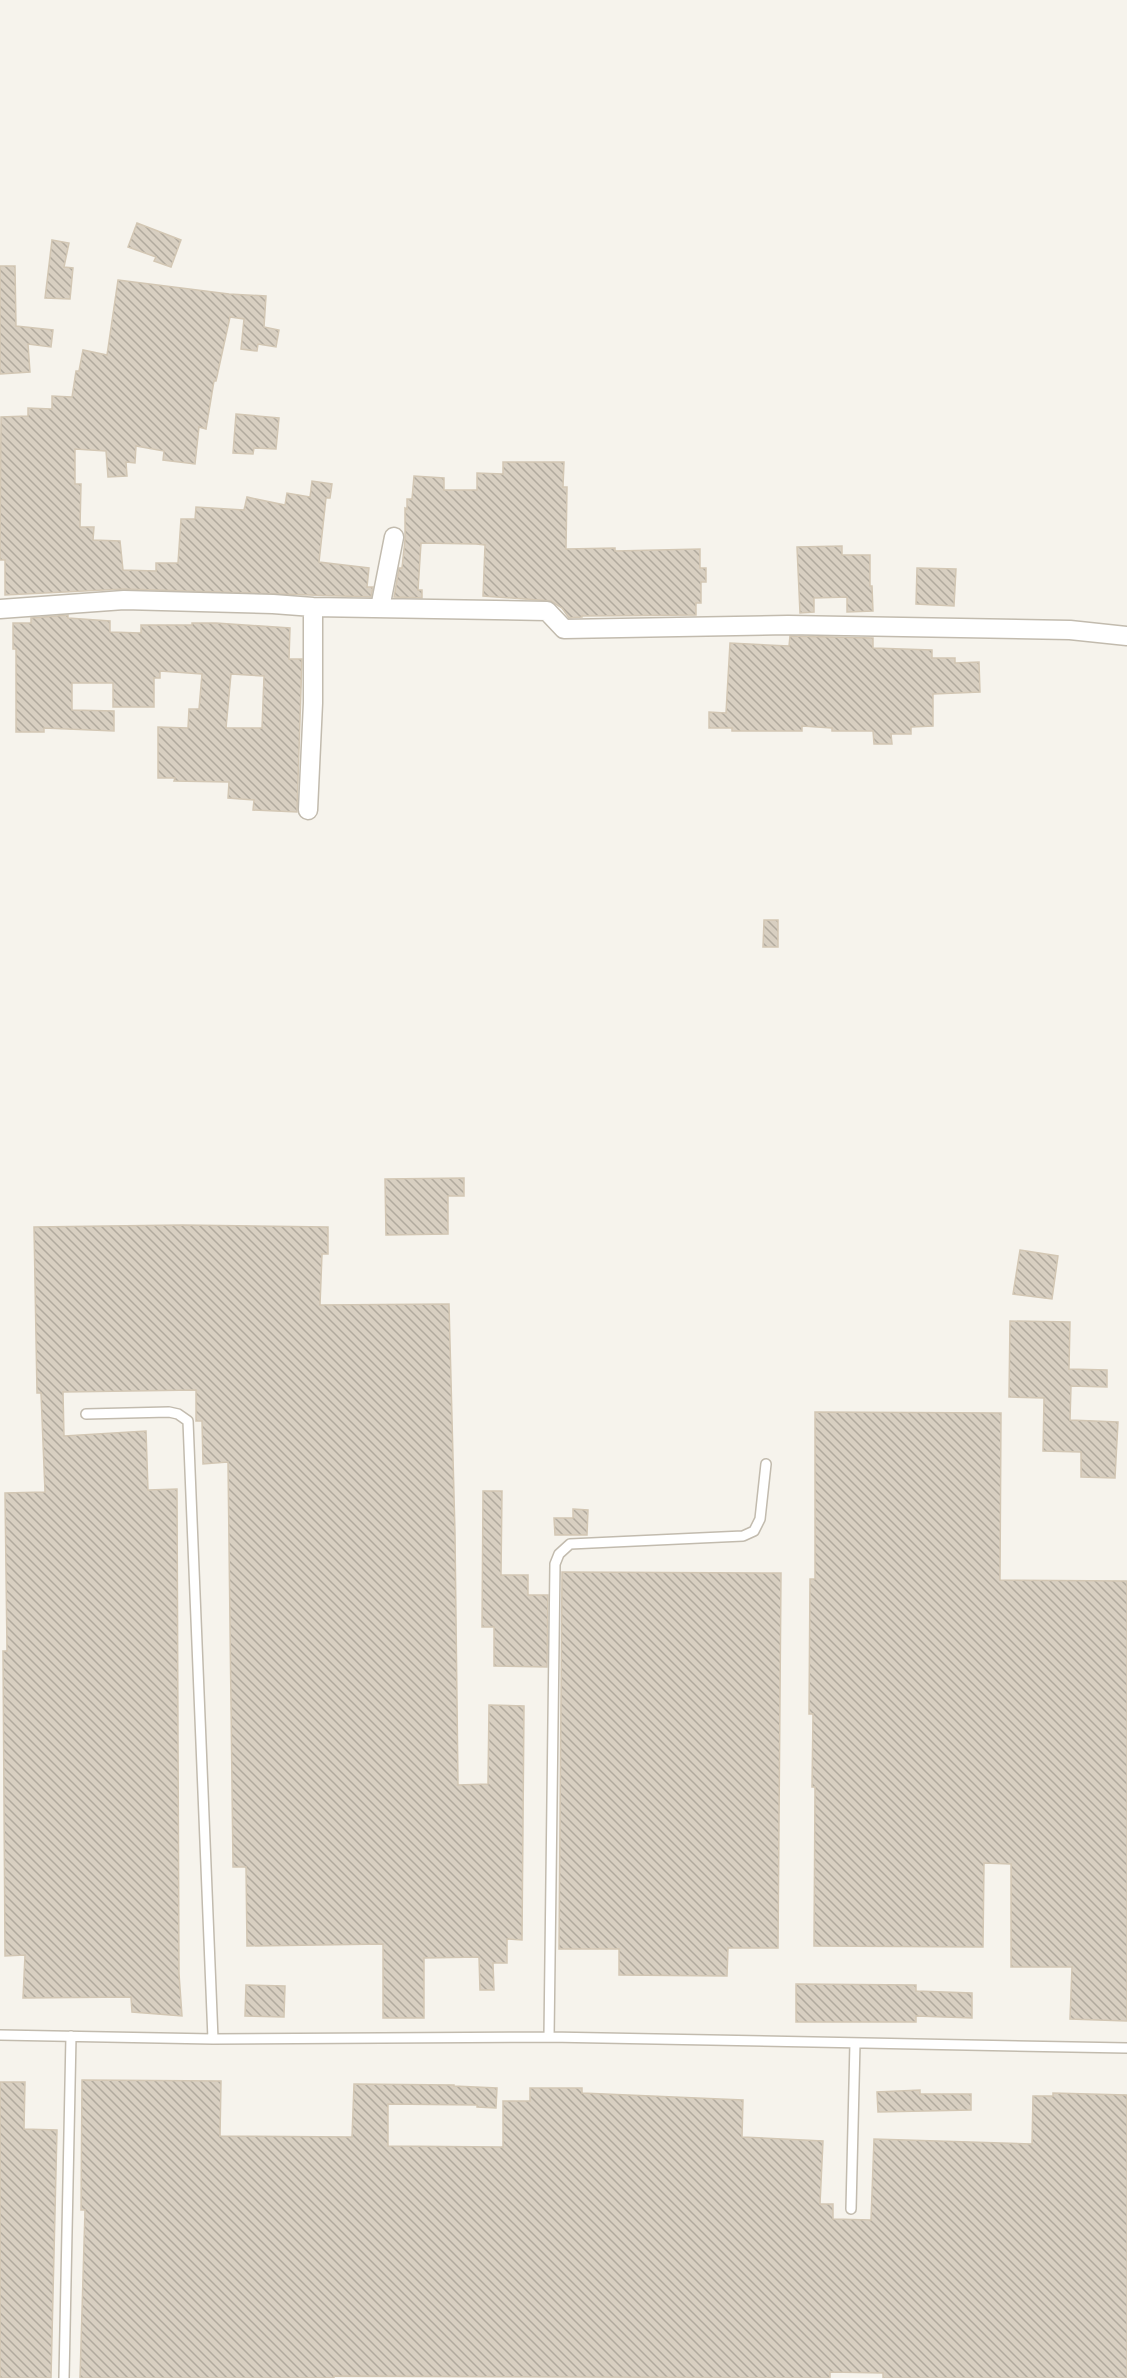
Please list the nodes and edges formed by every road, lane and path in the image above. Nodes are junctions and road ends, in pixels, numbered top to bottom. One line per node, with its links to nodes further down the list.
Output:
1 (394, 537): 3 (street)
2 (313, 607): 3 (street); 4 (street); 6 (street)
3 (380, 608): 5 (street)
4 (0, 609)
5 (1127, 636)
6 (308, 810)
7 (86, 1414): 12 (lane)
8 (766, 1464): 11 (lane)
9 (0, 2035): 10 (lane)
10 (71, 2036): 12 (lane); 16 (lane)
11 (549, 2037): 12 (lane); 13 (lane)
12 (213, 2039)
13 (855, 2043): 14 (lane); 15 (lane)
14 (1127, 2048)
15 (850, 2209)
16 (64, 2378)

